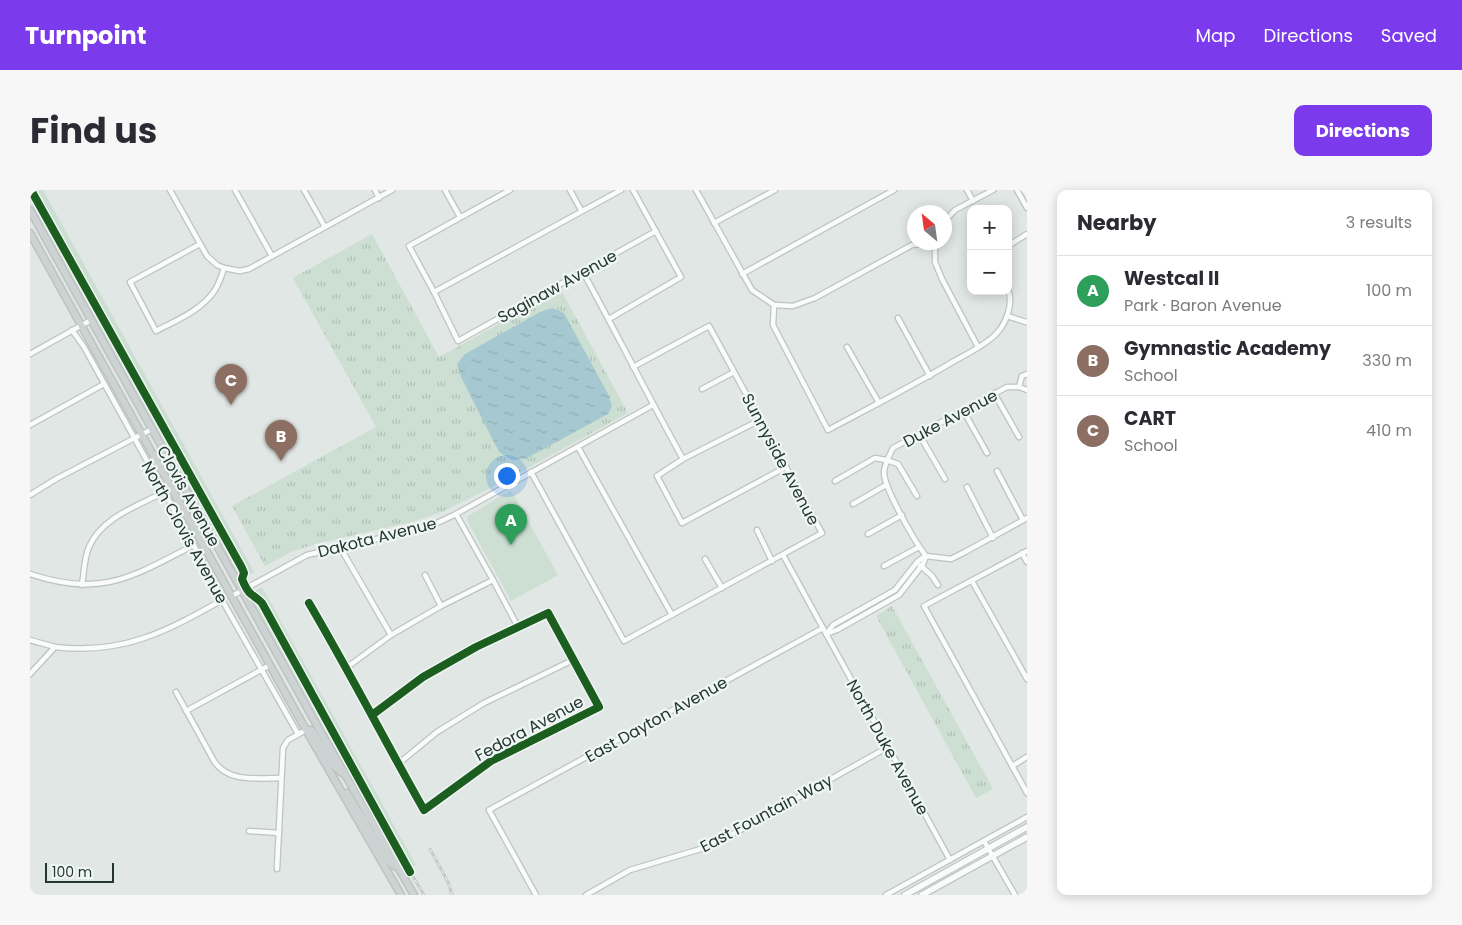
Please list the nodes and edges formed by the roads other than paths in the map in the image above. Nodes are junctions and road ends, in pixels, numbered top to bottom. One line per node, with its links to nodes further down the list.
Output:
1 (170, 190): 30 (street)
2 (235, 190): 33 (street)
3 (304, 190): 25 (street)
4 (375, 190): 17 (street)
5 (392, 190): 17 (street)
6 (446, 190): 23 (street)
7 (510, 190): 23 (street)
8 (570, 190): 21 (street)
9 (621, 190): 21 (street)
10 (633, 190): 26 (street)
11 (696, 190): 24 (street)
12 (776, 190): 24 (street)
13 (894, 190): 36 (street)
14 (967, 190): 18 (street)
15 (993, 190): 18 (street)
16 (1017, 190): 19 (street)
17 (379, 198): 25 (street)
18 (973, 201): 22 (street)
19 (1027, 208)
20 (30, 210): 43 (main road, Clovis Avenue)
21 (581, 210): 37 (street)
22 (952, 213)
23 (460, 217): 37 (street)
24 (714, 223): 36 (street)
25 (325, 227): 33 (street)
26 (656, 232): 35 (street, Saginaw Avenue); 42 (street)
27 (30, 233): 45 (main road, Clovis Avenue)
28 (1027, 234): 29 (street)
29 (1012, 243)
30 (200, 244): 34 (street); 34 (street)
31 (907, 248): 39 (street)
32 (935, 250): 48 (street)
33 (272, 256): 34 (street)
34 (224, 268)
35 (583, 272): 37 (street, Saginaw Avenue); 42 (street)
36 (742, 274): 39 (street)
37 (434, 292)
38 (1010, 295): 40 (street)
39 (774, 305): 59 (street)
40 (1007, 316): 44 (street); 48 (street)
41 (898, 318): 53 (street)
42 (609, 319): 50 (street)
43 (91, 320): 45 (street); 64 (main road, Clovis Avenue)
44 (1026, 322)
45 (81, 325): 46 (street); 65 (main road, Clovis Avenue)
46 (72, 330): 49 (street); 54 (street, North Clovis Avenue)
47 (847, 347): 59 (street)
48 (978, 347): 53 (street)
49 (30, 354)
50 (633, 367): 51 (street, Sunnyside Avenue); 60 (street)
51 (734, 372): 56 (street); 62 (street, Sunnyside Avenue)
52 (1027, 374): 55 (street)
53 (930, 376): 59 (street)
54 (104, 384): 63 (street); 68 (street, North Clovis Avenue)
55 (1020, 387): 57 (street, Duke Avenue); 58 (street, Duke Avenue)
56 (702, 389)
57 (1027, 390)
58 (994, 393): 61 (street, Duke Avenue); 67 (street)
59 (879, 403)
60 (653, 405): 69 (street, Dakota Avenue); 71 (street)
61 (963, 410): 66 (street, Duke Avenue); 70 (street)
62 (760, 420): 71 (street); 73 (street, Sunnyside Avenue)
63 (30, 424)
64 (152, 429): 65 (street); 109 (main road, Clovis Avenue)
65 (142, 434): 68 (street); 110 (main road, Clovis Avenue)
66 (919, 434): 72 (street, Duke Avenue); 76 (street)
67 (1019, 437)
68 (133, 438): 80 (street, North Clovis Avenue); 81 (street)
69 (578, 447): 75 (street, Dakota Avenue); 114 (street)
70 (988, 453)
71 (683, 459): 73 (street)
72 (886, 460): 77 (street); 78 (street, Duke Avenue); 82 (street)
73 (786, 467): 94 (street, Sunnyside Avenue)
74 (997, 470): 86 (street)
75 (531, 472): 84 (street, Dakota Avenue); 114 (street)
76 (945, 479)
77 (835, 481)
78 (886, 485): 83 (street); 85 (street, Duke Avenue)
79 (967, 487): 89 (street)
80 (164, 492): 90 (street, North Clovis Avenue); 106 (street)
81 (30, 495)
82 (917, 496)
83 (853, 504)
84 (456, 514): 91 (street, Dakota Avenue); 104 (street)
85 (902, 516): 88 (street); 92 (street, Duke Avenue)
86 (1025, 519): 89 (street)
87 (758, 530): 97 (street)
88 (868, 534)
89 (993, 538): 95 (street)
90 (194, 545): 106 (street); 111 (street, North Clovis Avenue)
91 (340, 546): 109 (street, Dakota Avenue); 118 (street)
92 (919, 547): 95 (street, Duke Avenue); 100 (street)
93 (1025, 552): 98 (street); 105 (street)
94 (783, 555): 97 (street); 116 (street)
95 (926, 556): 99 (street); 101 (street)
96 (705, 559): 108 (street)
97 (772, 560): 108 (street)
98 (1027, 562)
99 (917, 563): 101 (street); 117 (street)
100 (884, 566)
101 (922, 566): 107 (street); 117 (street)
102 (30, 574): 106 (street)
103 (425, 575): 113 (street)
104 (494, 580): 113 (street); 115 (street)
105 (972, 581): 126 (street); 135 (street)
106 (82, 585)
107 (938, 585)
108 (722, 588): 114 (street)
109 (241, 591): 110 (street, Dakota Avenue); 136 (main road, Clovis Avenue)
110 (232, 596): 122 (main road, Clovis Avenue)
111 (222, 600): 120 (street); 124 (street, North Clovis Avenue)
112 (309, 603): 123 (street)
113 (441, 606): 118 (street)
114 (672, 615)
115 (518, 627): 121 (street); 129 (street)
116 (823, 628): 117 (street, North Duke Avenue); 155 (street, East Dayton Avenue)
117 (826, 634): 132 (street, North Duke Avenue)
118 (391, 635): 123 (street)
119 (30, 640): 120 (street)
120 (54, 647): 125 (street)
121 (574, 660): 134 (street); 134 (street, Fedora Avenue)
122 (270, 665): 124 (street); 130 (main road, Clovis Avenue)
123 (346, 668): 129 (street)
124 (263, 670): 128 (street); 131 (street, North Clovis Avenue)
125 (30, 674)
126 (1027, 679)
127 (176, 692): 128 (street)
128 (186, 711): 137 (street)
129 (372, 716): 134 (street)
130 (306, 730): 131 (street); 136 (main road); 138 (main road)
131 (298, 734): 137 (street)
132 (888, 747): 150 (street, North Duke Avenue); 156 (street, East Fountain Way)
133 (1027, 757): 135 (street)
134 (398, 764)
135 (1012, 766): 139 (street)
136 (345, 775): 141 (main road)
137 (281, 778): 145 (street)
138 (341, 791): 141 (main road); 142 (main road)
139 (1027, 793)
140 (1027, 817): 147 (street)
141 (371, 820): 152 (main road)
142 (361, 825): 152 (main road); 153 (main road)
143 (1027, 827): 148 (main road)
144 (249, 831): 145 (street)
145 (279, 833): 151 (street)
146 (1027, 837): 149 (main road)
147 (984, 841): 148 (street); 150 (street)
148 (989, 849): 149 (street); 158 (main road)
149 (993, 855): 159 (main road); 160 (street)
150 (950, 860): 157 (street)
151 (277, 869)
152 (399, 869): 154 (main road)
153 (401, 895)
154 (414, 895)
155 (536, 895)
156 (586, 895)
157 (886, 895)
158 (905, 895)
159 (922, 895)
160 (1014, 895)

